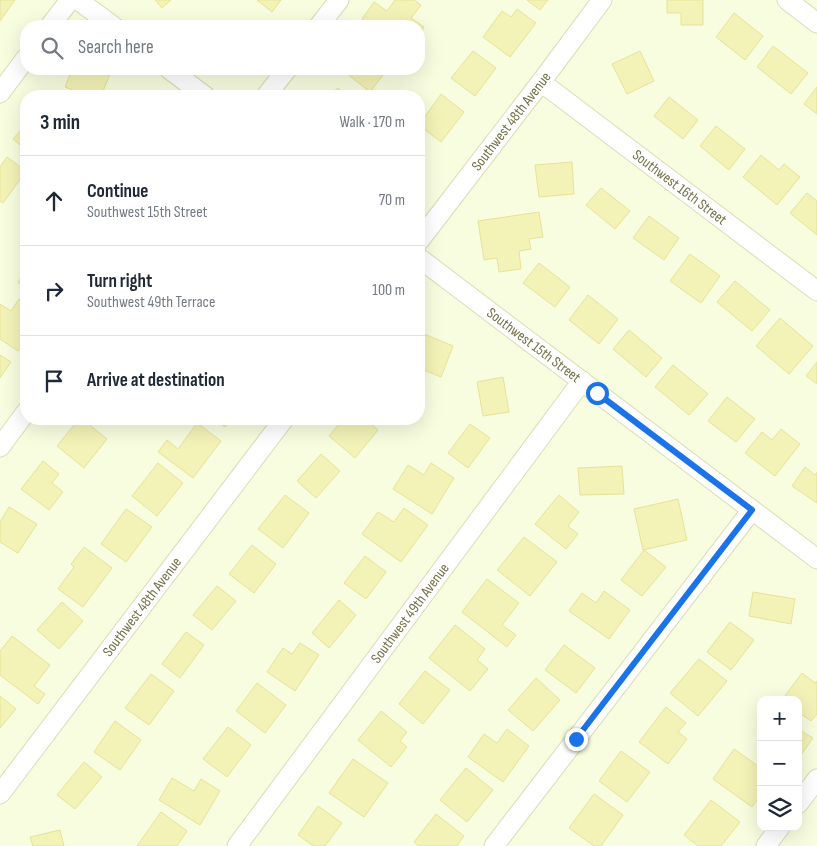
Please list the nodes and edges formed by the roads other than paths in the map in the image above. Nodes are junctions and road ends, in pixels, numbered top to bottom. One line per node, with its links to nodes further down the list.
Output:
1 (70, 0): 6 (street)
2 (78, 0): 7 (street)
3 (339, 0): 8 (street)
4 (602, 0): 13 (street, Southwest 48th Avenue)
5 (787, 0): 9 (street)
6 (55, 20)
7 (105, 20)
8 (324, 20)
9 (817, 23)
10 (20, 66): 16 (street)
11 (177, 75): 14 (street)
12 (282, 75): 15 (street)
13 (541, 82): 17 (street, Southwest 48th Avenue); 19 (street, Southwest 16th Street)
14 (197, 90)
15 (271, 90)
16 (0, 93)
17 (425, 233)
18 (425, 263): 20 (street, Southwest 15th Street)
19 (817, 291)
20 (582, 381): 24 (street, Southwest 15th Street); 30 (street, Southwest 49th Avenue)
21 (20, 420): 23 (street)
22 (279, 425): 27 (street, Southwest 48th Avenue)
23 (0, 447)
24 (752, 510): 25 (street, Southwest 15th Street); 31 (street)
25 (817, 559)
26 (817, 779): 28 (street)
27 (0, 794)
28 (802, 799)
29 (777, 831): 32 (street)
30 (237, 846)
31 (494, 846)
32 (766, 846)

